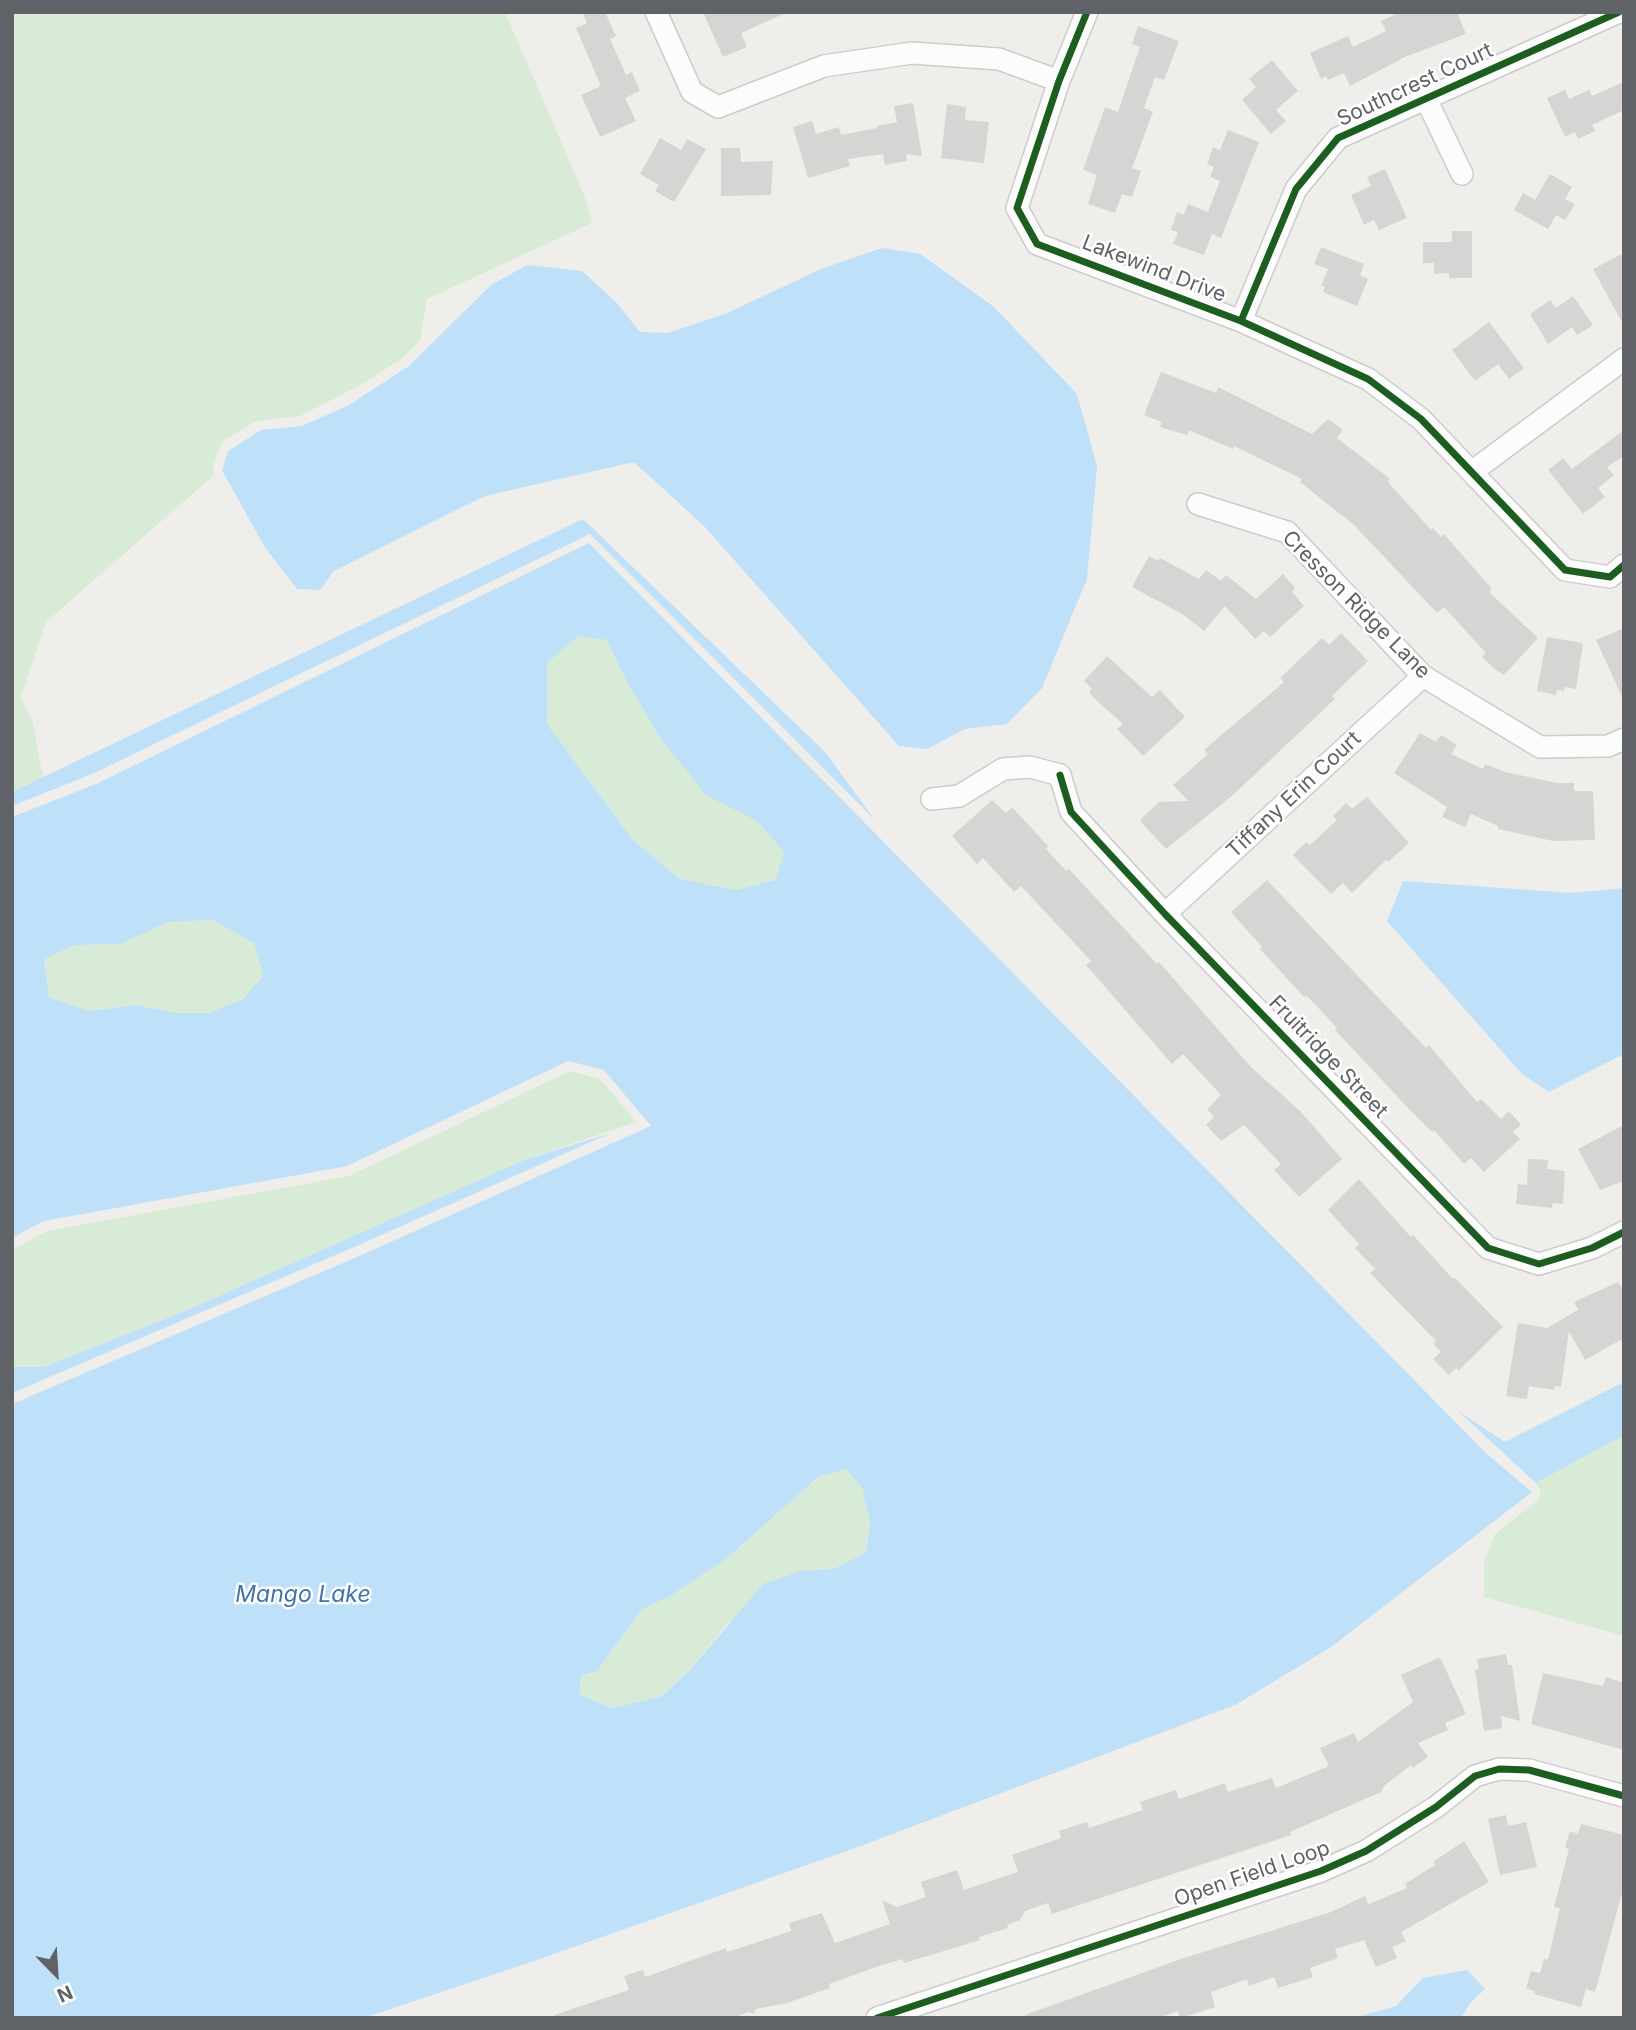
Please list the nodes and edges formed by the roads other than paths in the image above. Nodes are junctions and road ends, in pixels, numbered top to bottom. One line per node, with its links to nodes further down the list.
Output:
1 (656, 12): 4 (street)
2 (1087, 12): 4 (street, Lakewind Drive)
3 (1619, 12): 5 (street, Southcrest Court)
4 (1059, 81): 7 (street, Lakewind Drive)
5 (1426, 99): 6 (street); 7 (street, Southcrest Court)
6 (1462, 174)
7 (1241, 321): 9 (street, Lakewind Drive)
8 (1624, 359): 9 (street)
9 (1472, 471): 11 (street, Lakewind Drive)
10 (1198, 504): 12 (street, Cresson Ridge Lane)
11 (1624, 565)
12 (1423, 676): 13 (street, Cresson Ridge Lane); 15 (street, Tiffany Erin Court)
13 (1624, 739)
14 (932, 799): 15 (street, Fruitridge Street)
15 (1165, 914): 16 (street, Fruitridge Street)
16 (1624, 1231)
17 (1624, 1796): 18 (street, Open Field Loop)
18 (877, 2018)

